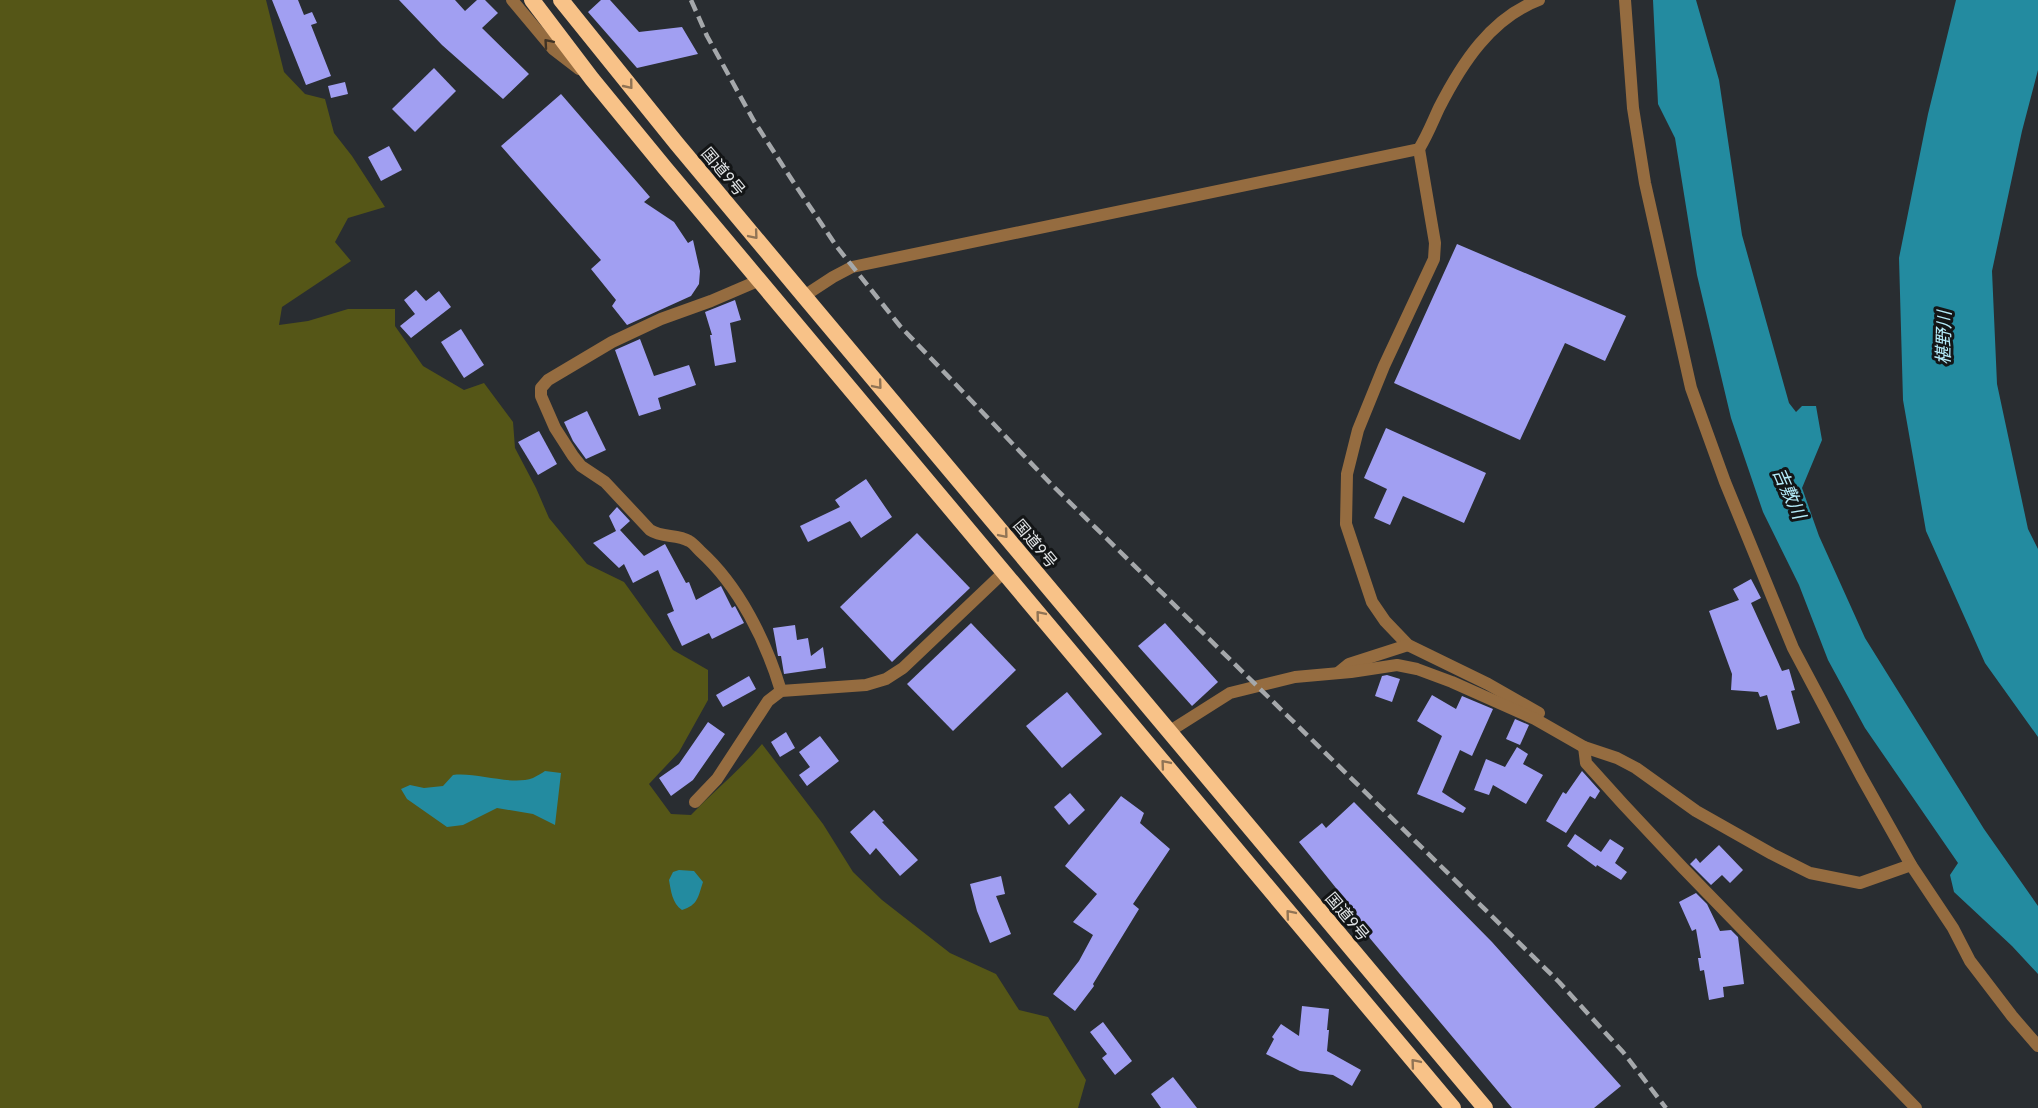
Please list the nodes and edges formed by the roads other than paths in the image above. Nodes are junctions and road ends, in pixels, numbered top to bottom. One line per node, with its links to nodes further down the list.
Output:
1 (512, 0): 6 (street, one-way to 1)
2 (532, 0): 6 (highway)
3 (561, 0): 9 (highway, 国道9号, one-way to 9)
4 (1539, 0): 7 (street)
5 (1625, 0): 18 (street)
6 (592, 79): 8 (highway)
7 (1419, 149): 9 (street); 11 (street)
8 (759, 280): 10 (highway); 13 (street)
9 (804, 296): 15 (highway, 国道9号, one-way to 15)
10 (1004, 572): 13 (street); 20 (highway, one-way to 10)
11 (1408, 645): 12 (street); 14 (street)
12 (1338, 673): 14 (street); 15 (street)
13 (781, 691): 17 (street)
14 (1557, 731): 16 (street)
15 (1170, 732): 21 (highway, 国道9号)
16 (1584, 747): 18 (street); 22 (street)
17 (695, 802)
18 (1911, 865): 19 (street)
19 (2038, 1046)
20 (1453, 1108)
21 (1485, 1108)
22 (1916, 1108)

